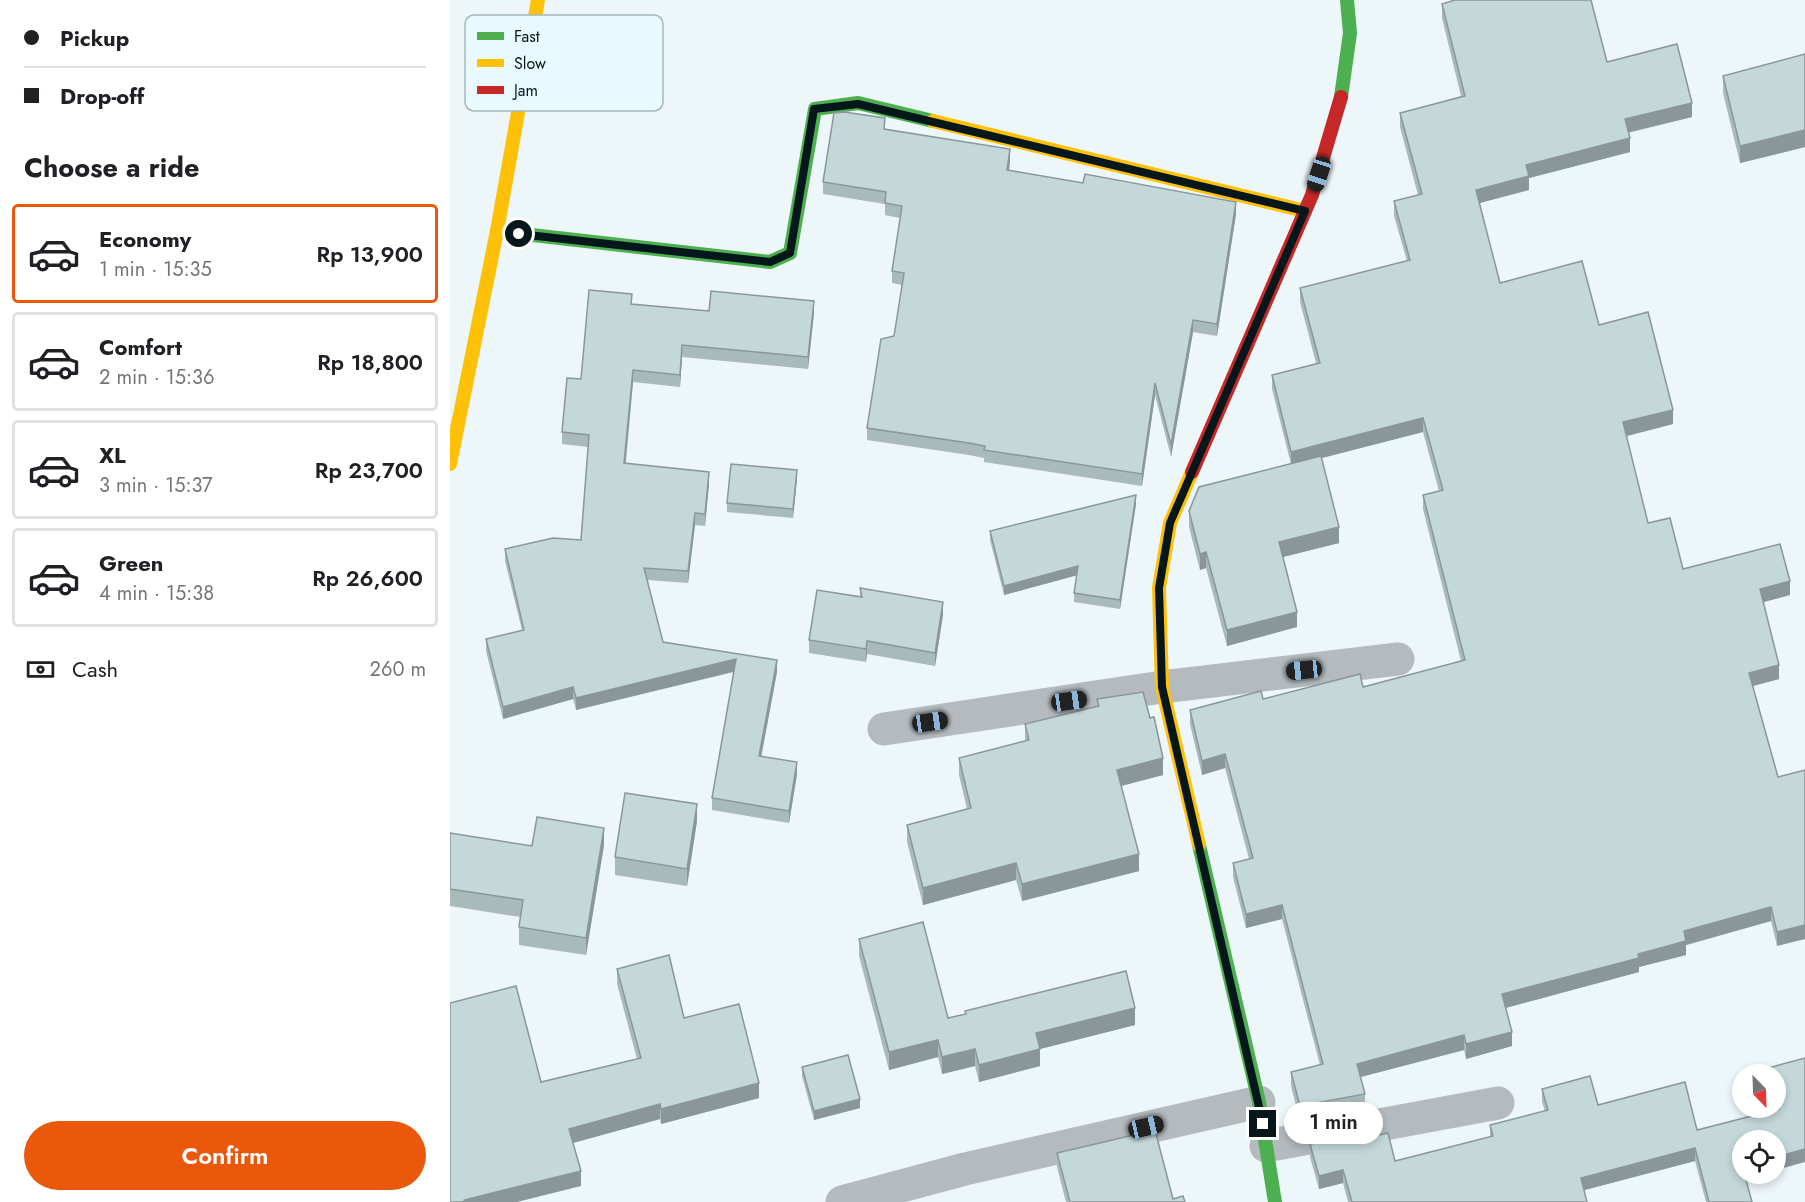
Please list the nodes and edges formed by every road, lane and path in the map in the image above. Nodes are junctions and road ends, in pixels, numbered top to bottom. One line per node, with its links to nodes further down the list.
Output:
1 (538, 0): 3 (street)
2 (1347, 0): 5 (street)
3 (535, 15)
4 (518, 111): 6 (street)
5 (1305, 211): 6 (street); 9 (street)
6 (497, 231): 7 (street)
7 (450, 464)
8 (1398, 659): 9 (street)
9 (1162, 687): 10 (street); 11 (street)
10 (884, 729)
11 (1259, 1102): 13 (street); 14 (street)
12 (1498, 1103): 13 (street)
13 (1266, 1146): 15 (street)
14 (842, 1202)
15 (1275, 1202)

